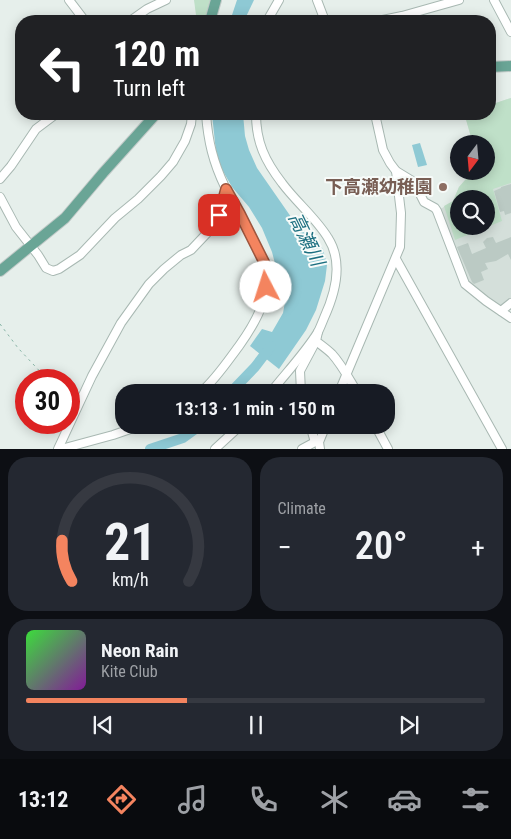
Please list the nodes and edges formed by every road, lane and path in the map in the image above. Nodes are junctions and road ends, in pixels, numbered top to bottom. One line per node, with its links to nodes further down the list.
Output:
1 (69, 0): 8 (street)
2 (166, 0): 9 (street)
3 (216, 0): 10 (main road)
4 (279, 0): 11 (street)
5 (317, 0): 12 (street)
6 (459, 0): 13 (street)
7 (494, 0): 14 (street)
8 (80, 15)
9 (138, 15)
10 (212, 15)
11 (270, 15)
12 (323, 15)
13 (406, 15)
14 (511, 32)
15 (511, 66): 16 (main road)
16 (496, 67)
17 (48, 120): 24 (street)
18 (151, 120): 27 (main road)
19 (191, 120): 27 (street)
20 (207, 120): 25 (street)
21 (256, 120): 34 (street)
22 (376, 120): 23 (street)
23 (396, 171): 28 (street); 31 (street)
24 (0, 179)
25 (226, 189): 38 (street); 47 (street)
26 (0, 197): 27 (street)
27 (31, 246): 29 (main road)
28 (396, 259): 37 (street); 51 (street)
29 (0, 271)
30 (511, 303): 31 (street)
31 (501, 311): 32 (street)
32 (511, 318)
33 (0, 324): 36 (path)
34 (318, 332): 35 (street); 39 (street)
35 (316, 341): 37 (street); 40 (street)
36 (38, 369)
37 (347, 375): 41 (street); 42 (street)
38 (209, 384)
39 (277, 384)
40 (301, 384)
41 (343, 384)
42 (352, 384)
43 (116, 434): 47 (street)
44 (232, 434): 48 (street)
45 (380, 434): 50 (street)
46 (318, 444): 49 (street)
47 (60, 449)
48 (216, 449)
49 (302, 449)
50 (388, 449)
51 (502, 449)

